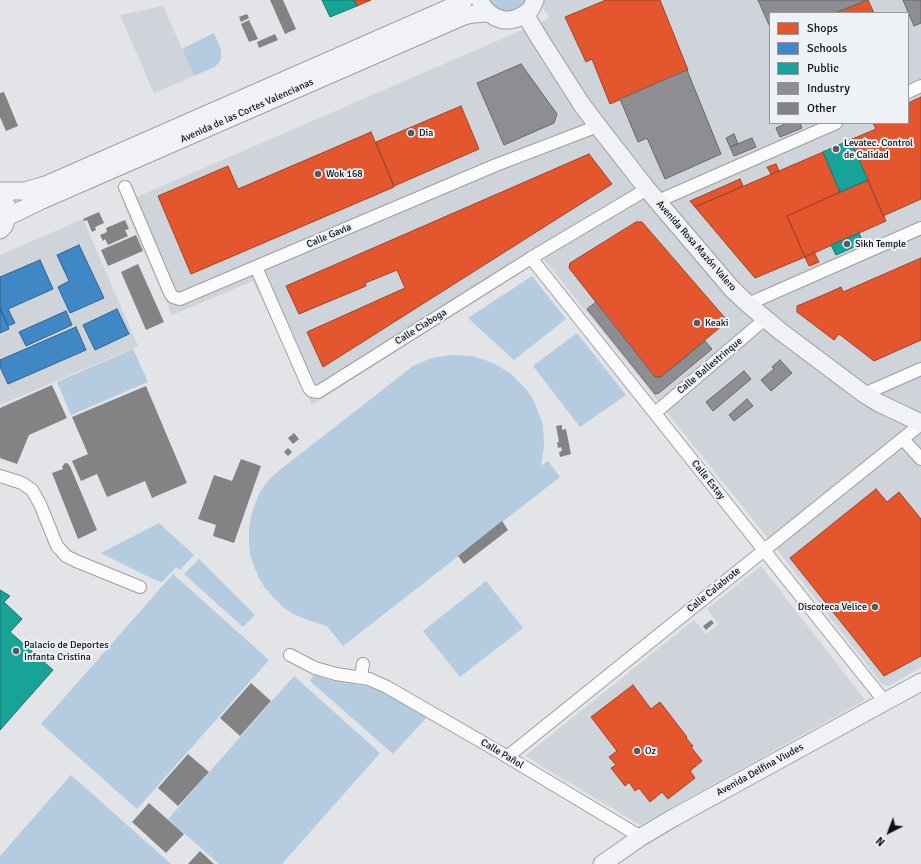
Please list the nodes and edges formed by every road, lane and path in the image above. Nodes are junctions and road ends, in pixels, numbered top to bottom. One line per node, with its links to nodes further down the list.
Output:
1 (464, 0): 10 (main road, Avenida de las Cortes Valencianas)
2 (535, 0): 4 (main road)
3 (484, 6): 4 (main road); 12 (main road, Avenida de las Cortes Valencianas)
4 (525, 14): 8 (main road, Avenida Rosa Mazón Valero)
5 (921, 86): 6 (street)
6 (909, 92)
7 (833, 124): 11 (street, Calle Ciaboga)
8 (598, 126): 11 (main road, Avenida Rosa Mazón Valero); 15 (street, Calle Gavia)
9 (125, 187): 15 (street, Calle Gavia)
10 (0, 192): 12 (main road)
11 (652, 195): 14 (street, Calle Ciaboga); 16 (main road, Avenida Rosa Mazón Valero)
12 (3, 223)
13 (921, 228): 16 (street)
14 (531, 258): 15 (street, Calle Ciaboga); 20 (street, Calle Estay)
15 (256, 267)
16 (748, 304): 17 (main road, Avenida Rosa Mazón Valero)
17 (765, 319): 19 (main road, Avenida Rosa Mazón Valero); 20 (street, Calle Ballestrinque)
18 (921, 369): 19 (street)
19 (864, 394): 21 (main road, Avenida Rosa Mazón Valero)
20 (655, 413): 25 (street, Calle Estay)
21 (921, 423): 22 (street, Calle Calabrote)
22 (903, 438): 23 (street); 25 (street, Calle Calabrote)
23 (921, 460)
24 (0, 476): 26 (street)
25 (764, 550): 31 (street, Calle Estay); 32 (street, Calle Calabrote)
26 (140, 586)
27 (290, 655): 29 (street, Calle Pañol)
28 (363, 664): 29 (street)
29 (361, 677): 32 (street, Calle Pañol)
30 (921, 682): 31 (main road, Avenida Delfina Viudes)
31 (885, 702): 33 (main road, Avenida Delfina Viudes)
32 (507, 757): 33 (street, Calle Pañol)
33 (641, 837): 34 (main road, Avenida Delfina Viudes)
34 (602, 864)

